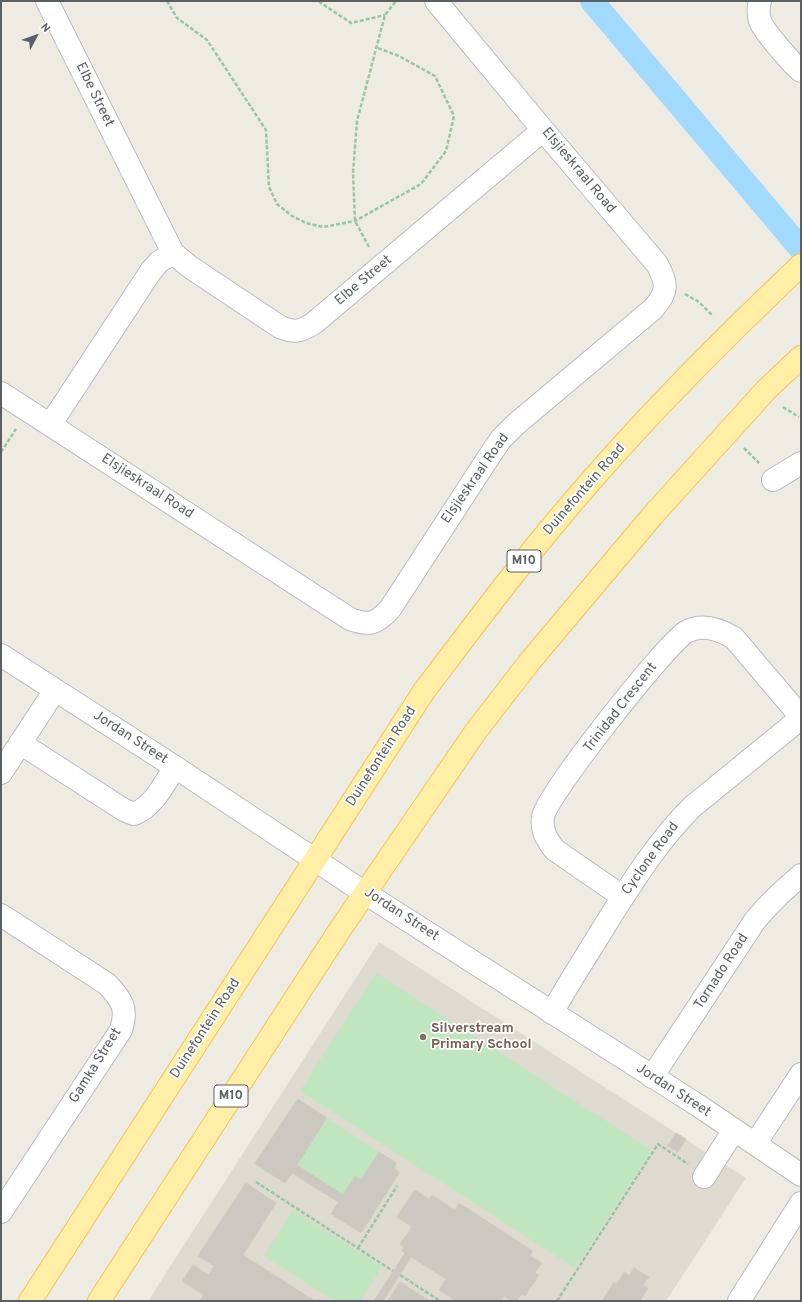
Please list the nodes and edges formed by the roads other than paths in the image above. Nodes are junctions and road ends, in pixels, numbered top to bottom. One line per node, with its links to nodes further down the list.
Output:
1 (47, 1): 6 (street, Elbe Street)
2 (436, 1): 5 (street, Elsjieskraal Road)
3 (760, 1): 4 (street)
4 (801, 71)
5 (543, 130): 6 (street, Elbe Street); 10 (street, Elsjieskraal Road)
6 (173, 253): 10 (street)
7 (801, 265): 19 (main road, Duinefontein Road / M10)
8 (801, 357): 21 (main road, M10)
9 (1, 393): 10 (street, Elsjieskraal Road)
10 (50, 425)
11 (801, 463): 12 (street)
12 (773, 480)
13 (1, 655): 14 (street, Jordan Street)
14 (55, 690): 16 (street); 17 (street, Jordan Street)
15 (801, 717): 22 (street, Cyclone Road); 22 (street, Trinidad Crescent)
16 (20, 743): 17 (street); 18 (street)
17 (174, 767): 19 (street, Jordan Street)
18 (1, 773)
19 (316, 860): 21 (street, Jordan Street); 34 (main road, Duinefontein Road / M10)
20 (801, 875): 26 (street, Tornado Road)
21 (365, 893): 24 (street, Jordan Street); 35 (main road, M10)
22 (623, 897): 24 (street, Cyclone Road)
23 (1, 915): 32 (street, Gamka Street)
24 (552, 1013): 26 (street, Jordan Street)
25 (801, 1074): 28 (street)
26 (652, 1077): 27 (street, Jordan Street)
27 (734, 1130): 28 (street, Jordan Street); 30 (street)
28 (755, 1144): 29 (street, Jordan Street)
29 (801, 1175)
30 (704, 1176)
31 (801, 1203): 33 (street)
32 (1, 1212)
33 (742, 1300)
34 (30, 1301)
35 (99, 1301)

